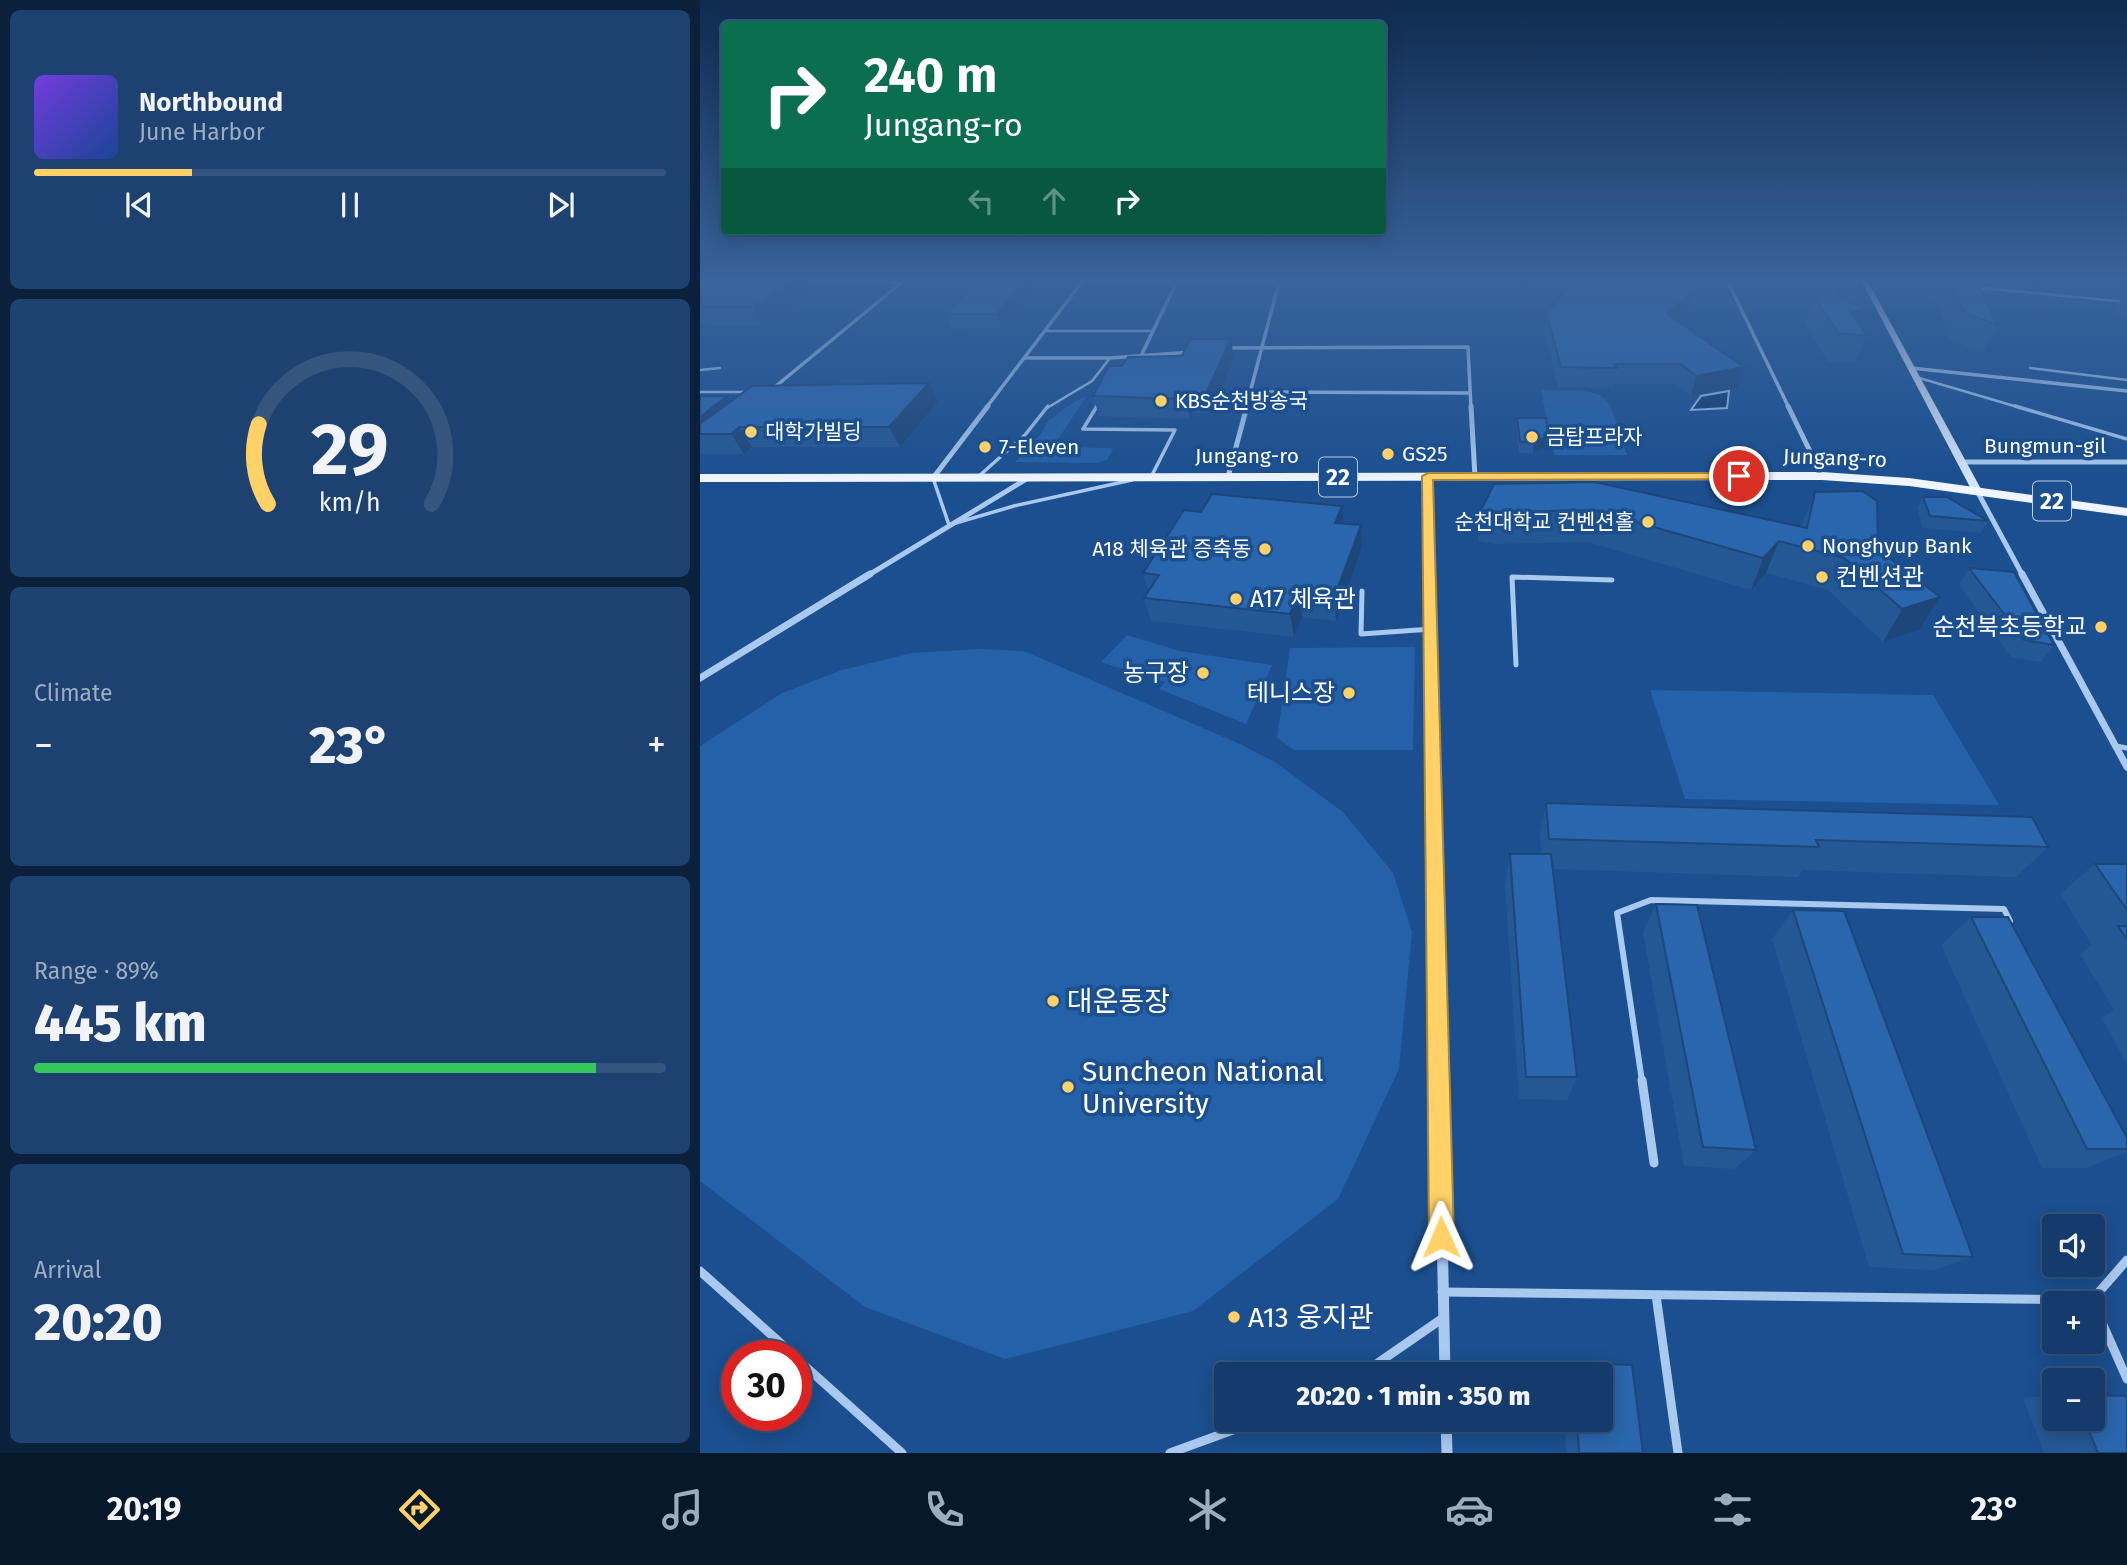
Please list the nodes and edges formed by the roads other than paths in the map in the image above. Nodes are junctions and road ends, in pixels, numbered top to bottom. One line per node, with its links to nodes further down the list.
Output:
1 (825, 346): 21 (street)
2 (1034, 346): 10 (street)
3 (1146, 346): 9 (street)
4 (1262, 346): 7 (street); 22 (street); 23 (street)
5 (1759, 346): 29 (street)
6 (1899, 346): 13 (street)
7 (1223, 348)
8 (1195, 351): 9 (street)
9 (1141, 356): 11 (street)
10 (1025, 358): 11 (street); 34 (street)
11 (1110, 358): 35 (lane)
12 (720, 368): 15 (lane)
13 (1911, 368): 16 (street); 18 (street)
14 (2030, 369): 17 (lane)
15 (700, 370)
16 (1916, 377): 25 (lane, Bungmun-gil); 26 (street)
17 (2127, 380)
18 (2127, 391)
19 (700, 392): 20 (lane)
20 (755, 392)
21 (769, 392)
22 (1250, 393): 23 (street); 31 (street)
23 (1470, 393): 32 (street)
24 (1102, 398): 30 (lane)
25 (2127, 439)
26 (1964, 462): 27 (street, Bungmun-gil); 37 (street)
27 (2127, 462)
28 (1428, 476): 31 (main road, Jungang-ro / 22); 32 (main road, Jungang-ro / 22); 42 (street)
29 (1822, 476): 32 (main road, Jungang-ro / 22); 37 (main road, Jungang-ro / 22)
30 (1148, 477): 31 (main road, Jungang-ro / 22); 36 (main road, Jungang-ro / 22); 39 (lane)
31 (1228, 477)
32 (1475, 477)
33 (700, 478): 34 (main road, Jungang-ro / 22)
34 (933, 478): 35 (main road, Jungang-ro / 22); 39 (lane)
35 (977, 478): 36 (main road, Jungang-ro / 22)
36 (1028, 478): 39 (street)
37 (1976, 489): 38 (main road, Jungang-ro / 22); 45 (street)
38 (2127, 512)
39 (949, 525): 44 (street)
40 (1612, 580): 43 (lane)
41 (1362, 592): 42 (lane)
42 (1432, 629): 53 (street)
43 (1517, 665)
44 (700, 678)
45 (2116, 746): 46 (lane); 47 (street)
46 (2127, 748)
47 (2127, 767)
48 (2016, 933): 49 (lane)
49 (1654, 1163)
50 (2127, 1260): 52 (lane)
51 (700, 1270): 58 (lane)
52 (2100, 1291)
53 (1442, 1292): 54 (lane); 56 (street)
54 (1656, 1295): 55 (lane); 68 (lane)
55 (2042, 1299)
56 (1443, 1318): 59 (lane); 60 (street)
57 (2105, 1329): 62 (lane)
58 (776, 1340)
59 (1379, 1362)
60 (1444, 1362)
61 (812, 1372): 65 (lane)
62 (2127, 1379)
63 (1227, 1432): 66 (lane)
64 (1446, 1432): 67 (street)
65 (902, 1453)
66 (1170, 1453)
67 (1447, 1453)
68 (1678, 1453)

